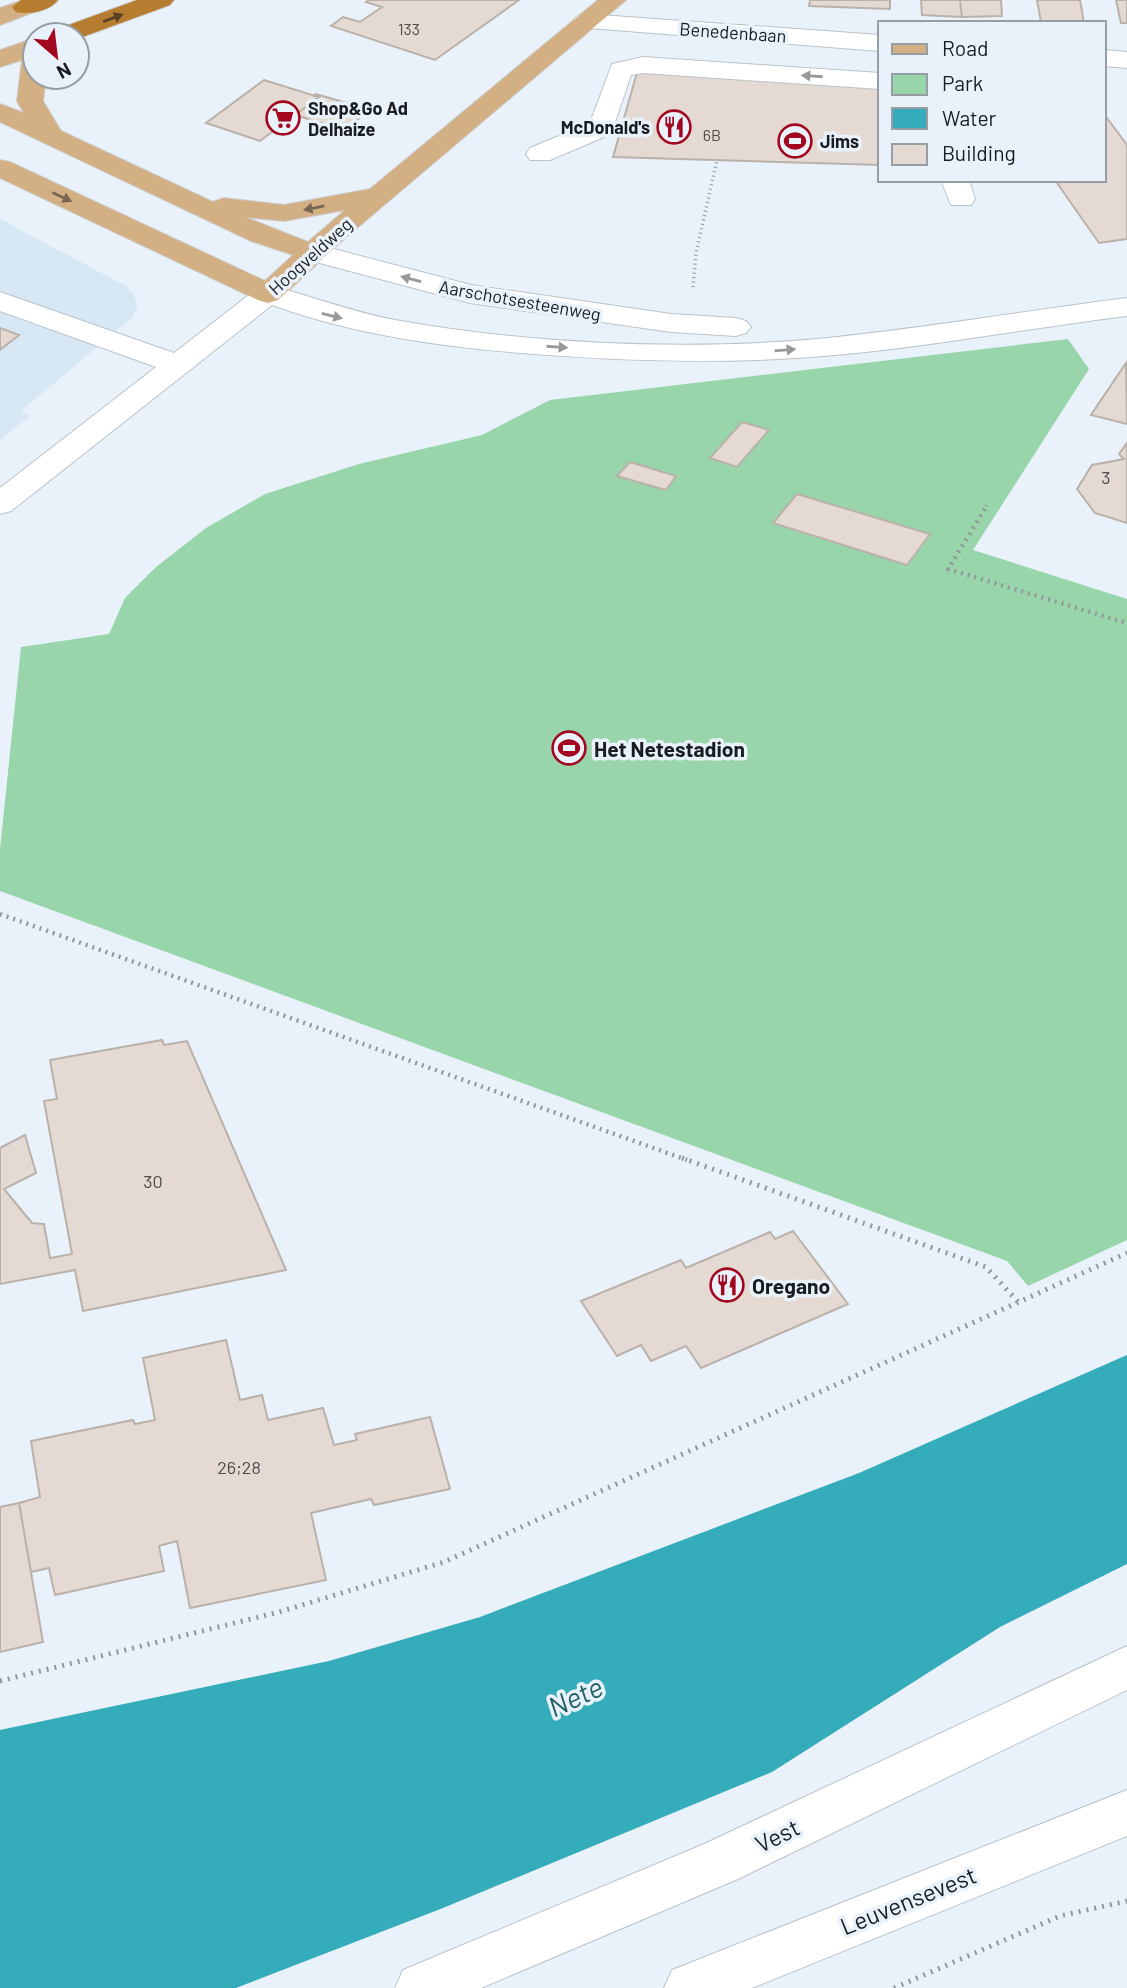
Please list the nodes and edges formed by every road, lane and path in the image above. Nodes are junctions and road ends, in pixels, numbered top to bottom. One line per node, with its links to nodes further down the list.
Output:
1 (161, 0): 6 (highway, one-way to 1)
2 (613, 0): 5 (main road, Hoogveldweg)
3 (23, 5): 4 (main road)
4 (0, 17)
5 (585, 22): 7 (street, Benedenbaan); 19 (main road, Hoogveldweg)
6 (91, 25)
7 (878, 43)
8 (21, 51): 10 (main road)
9 (1106, 58): 11 (street)
10 (0, 59)
11 (1127, 60)
12 (878, 81): 16 (street, one-way to 16)
13 (31, 91): 15 (main road)
14 (0, 112): 15 (main road, Aarschotsesteenweg)
15 (50, 134): 20 (main road, Aarschotsesteenweg)
16 (540, 154)
17 (717, 160): 23 (path)
18 (0, 168): 22 (main road, Aarschotsesteenweg, one-way to 22)
19 (381, 195): 20 (main road, one-way to 20); 21 (main road, Hoogveldweg)
20 (193, 203): 21 (main road, Aarschotsesteenweg)
21 (311, 252): 22 (main road, Hoogveldweg); 26 (street, Aarschotsesteenweg, one-way to 21)
22 (268, 294): 26 (street, Aarschotsesteenweg, one-way to 26); 27 (street, Hoogveldweg)
23 (692, 295)
24 (0, 301): 27 (street)
25 (1127, 307): 26 (street, Aarschotsesteenweg)
26 (1032, 318)
27 (177, 365): 29 (street, Hoogveldweg)
28 (988, 503): 30 (path)
29 (0, 504)
30 (1127, 623)
31 (0, 914): 33 (path)
32 (1127, 1253): 33 (path)
33 (1018, 1303): 35 (path)
34 (1127, 1667): 38 (street, Vest)
35 (0, 1681)
36 (1127, 1813): 39 (street, Leuvensevest)
37 (1127, 1901): 40 (path)
38 (421, 1988)
39 (690, 1988)
40 (894, 1988)

